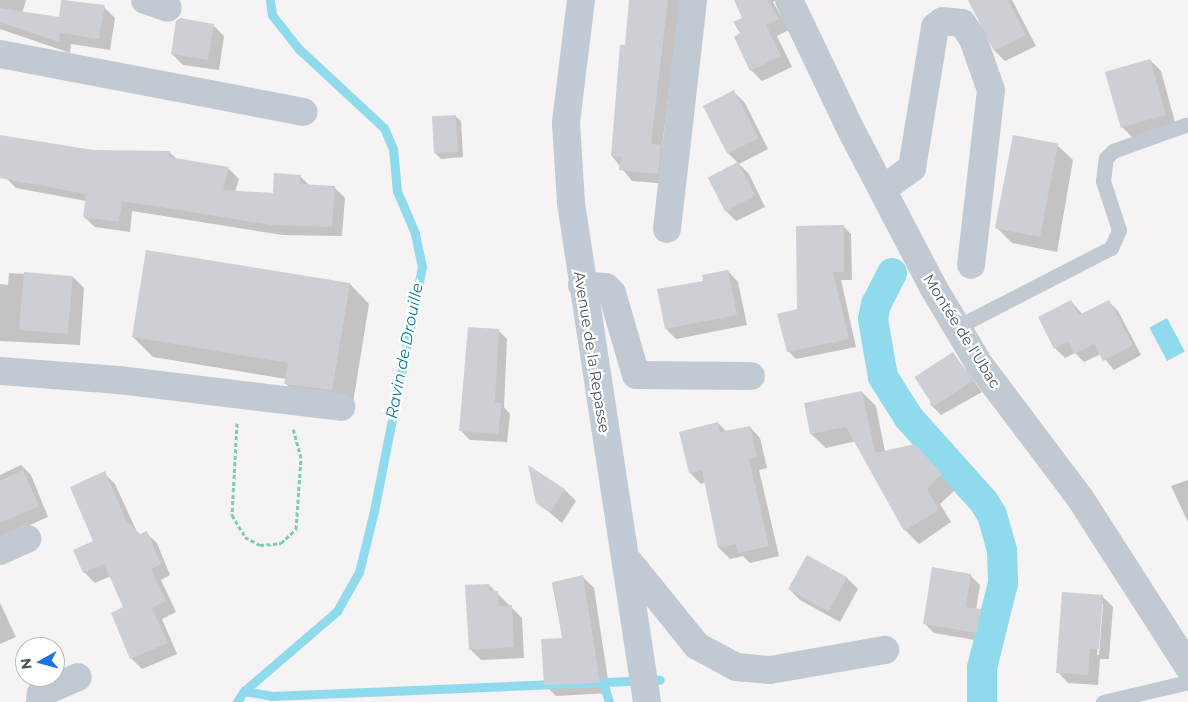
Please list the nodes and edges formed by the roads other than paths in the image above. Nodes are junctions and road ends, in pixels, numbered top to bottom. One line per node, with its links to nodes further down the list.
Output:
1 (581, 0): 10 (street, Avenue de la Repasse)
2 (693, 0): 8 (street)
3 (789, 0): 7 (street, Montée de l'Ubac)
4 (0, 54): 5 (street)
5 (303, 112)
6 (1185, 125): 11 (lane)
7 (883, 189): 9 (street); 11 (street, Montée de l'Ubac)
8 (667, 230)
9 (971, 266)
10 (582, 285): 13 (street); 17 (street, Avenue de la Repasse)
11 (957, 327): 19 (street, Montée de l'Ubac)
12 (0, 371): 14 (street)
13 (751, 376)
14 (341, 407)
15 (27, 540): 16 (street)
16 (0, 550)
17 (625, 557): 18 (street); 23 (street, Avenue de la Repasse)
18 (885, 650)
19 (1188, 666)
20 (78, 677): 22 (street)
21 (1188, 682): 24 (lane)
22 (40, 702)
23 (647, 702)
24 (1104, 702)

